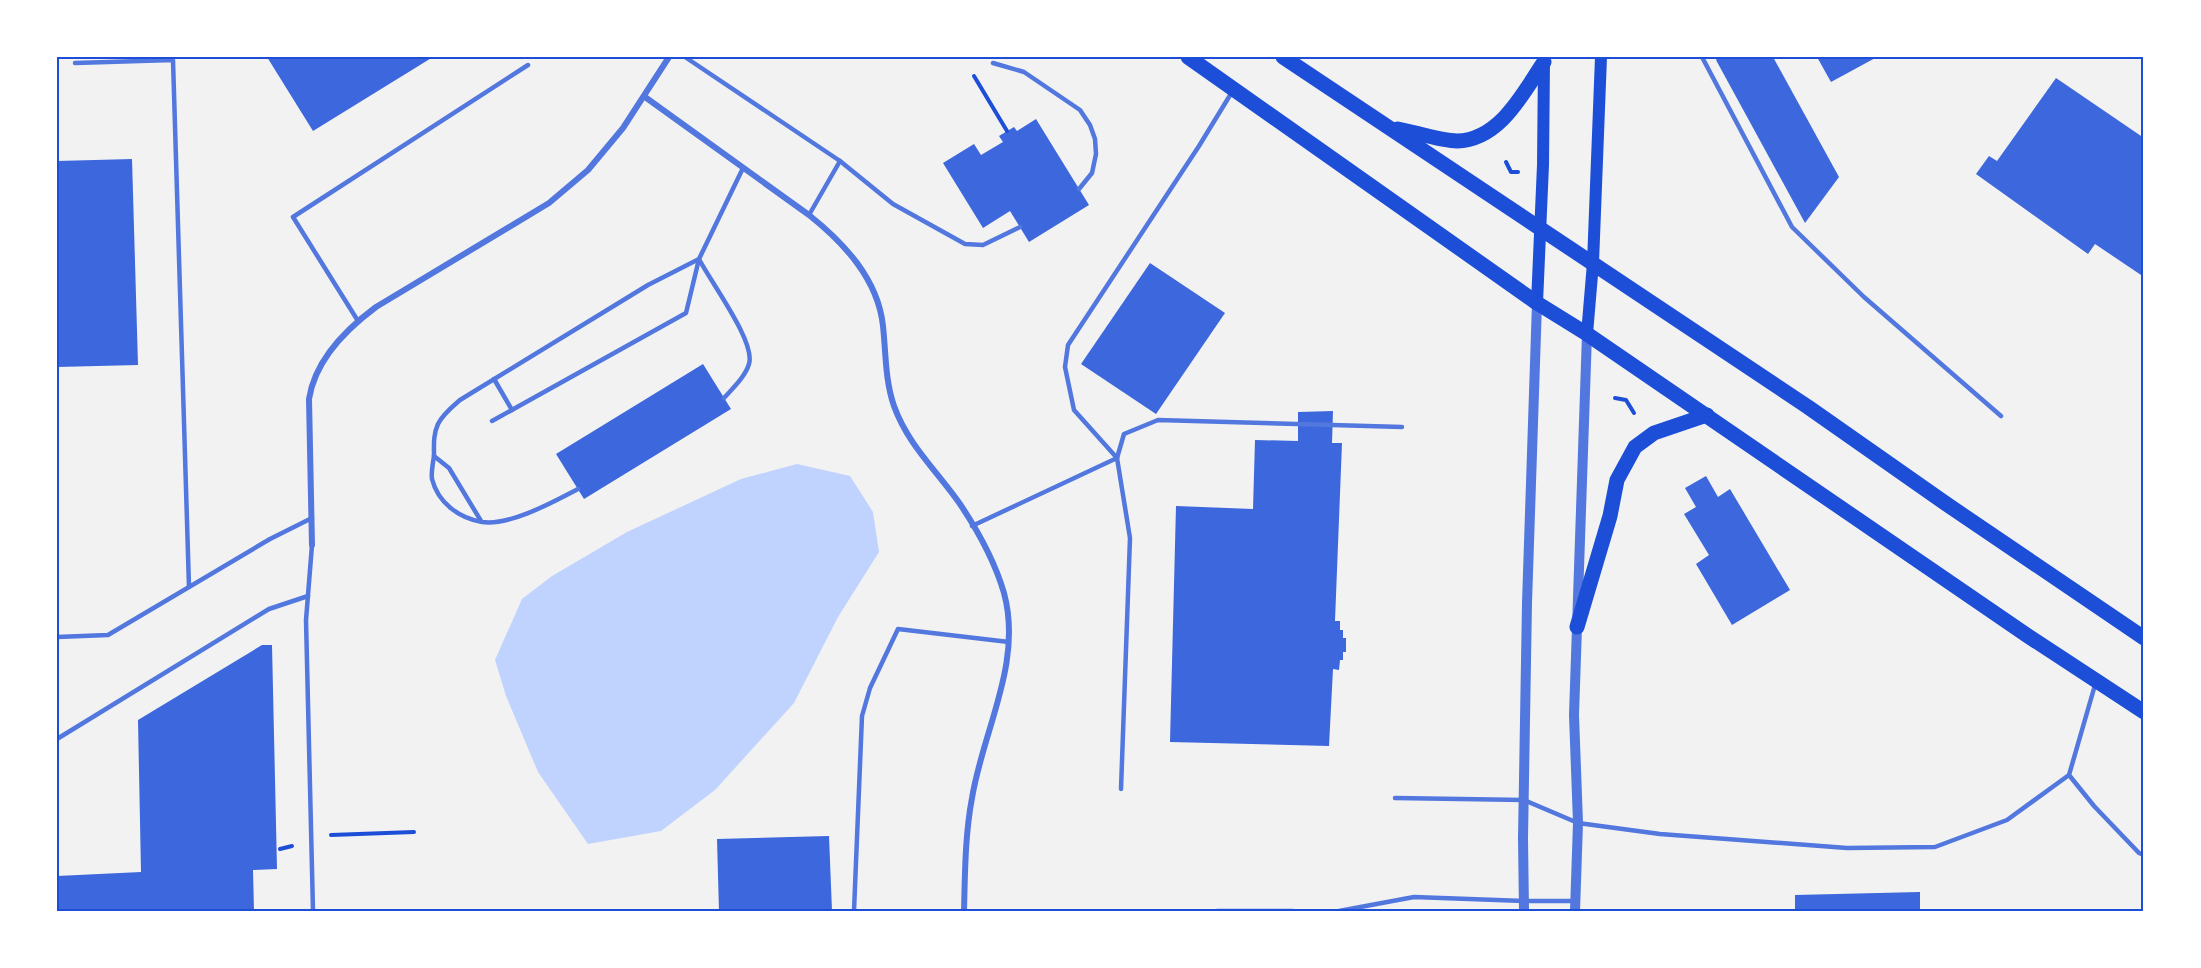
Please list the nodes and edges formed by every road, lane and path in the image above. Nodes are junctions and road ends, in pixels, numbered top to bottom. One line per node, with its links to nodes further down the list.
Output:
1 (669, 57): 13 (street)
2 (685, 57): 16 (lane)
3 (1188, 57): 12 (main road)
4 (1283, 57): 14 (main road)
5 (1601, 57): 25 (main road)
6 (1702, 57): 35 (lane)
7 (1544, 60): 14 (main road); 23 (main road)
8 (75, 63): 45 (lane)
9 (993, 63): 20 (lane)
10 (528, 65): 27 (lane)
11 (974, 76): 15 (path)
12 (1233, 90): 26 (main road); 39 (lane)
13 (645, 97): 18 (street); 27 (street)
14 (1390, 128): 23 (main road)
15 (1007, 131)
16 (840, 161): 21 (lane); 22 (lane)
17 (1506, 162): 19 (path)
18 (744, 168): 21 (street); 24 (lane)
19 (1519, 172)
20 (1079, 189)
21 (809, 215): 43 (street)
22 (1020, 227)
23 (1540, 230): 25 (main road); 26 (main road)
24 (699, 259): 29 (lane); 30 (lane); 32 (lane)
25 (1593, 264): 28 (main road); 49 (main road)
26 (1537, 303): 28 (main road); 57 (street)
27 (358, 321): 41 (street)
28 (1587, 334): 34 (main road); 47 (street)
29 (494, 379): 32 (lane); 38 (lane)
30 (724, 398)
31 (1615, 398): 33 (path)
32 (512, 410): 36 (lane)
33 (1635, 413)
34 (1707, 415): 47 (main road); 51 (main road)
35 (2001, 416)
36 (492, 421)
37 (1402, 427): 39 (lane)
38 (434, 456): 42 (lane); 42 (lane)
39 (1117, 458): 43 (lane); 55 (lane)
40 (578, 489): 42 (lane)
41 (312, 518): 44 (street); 45 (lane)
42 (482, 522)
43 (972, 526): 50 (street)
44 (312, 545): 46 (lane)
45 (189, 587): 48 (lane)
46 (308, 596): 53 (lane); 60 (lane)
47 (1577, 627): 58 (street)
48 (57, 637)
49 (2144, 638)
50 (1009, 642): 66 (lane); 67 (street)
51 (2096, 682): 52 (main road); 54 (lane)
52 (2144, 712)
53 (57, 739)
54 (2069, 775): 58 (lane); 62 (lane)
55 (1121, 789)
56 (1395, 798): 57 (lane)
57 (1524, 800): 58 (lane); 63 (street)
58 (1578, 823): 64 (street)
59 (414, 832): 60 (path)
60 (311, 841): 61 (path); 65 (lane)
61 (280, 849)
62 (2144, 855)
63 (1524, 906): 64 (lane); 70 (lane)
64 (1575, 906)
65 (313, 911)
66 (854, 911)
67 (964, 911)
68 (1217, 911): 69 (lane)
69 (1293, 911)
70 (1339, 911)

